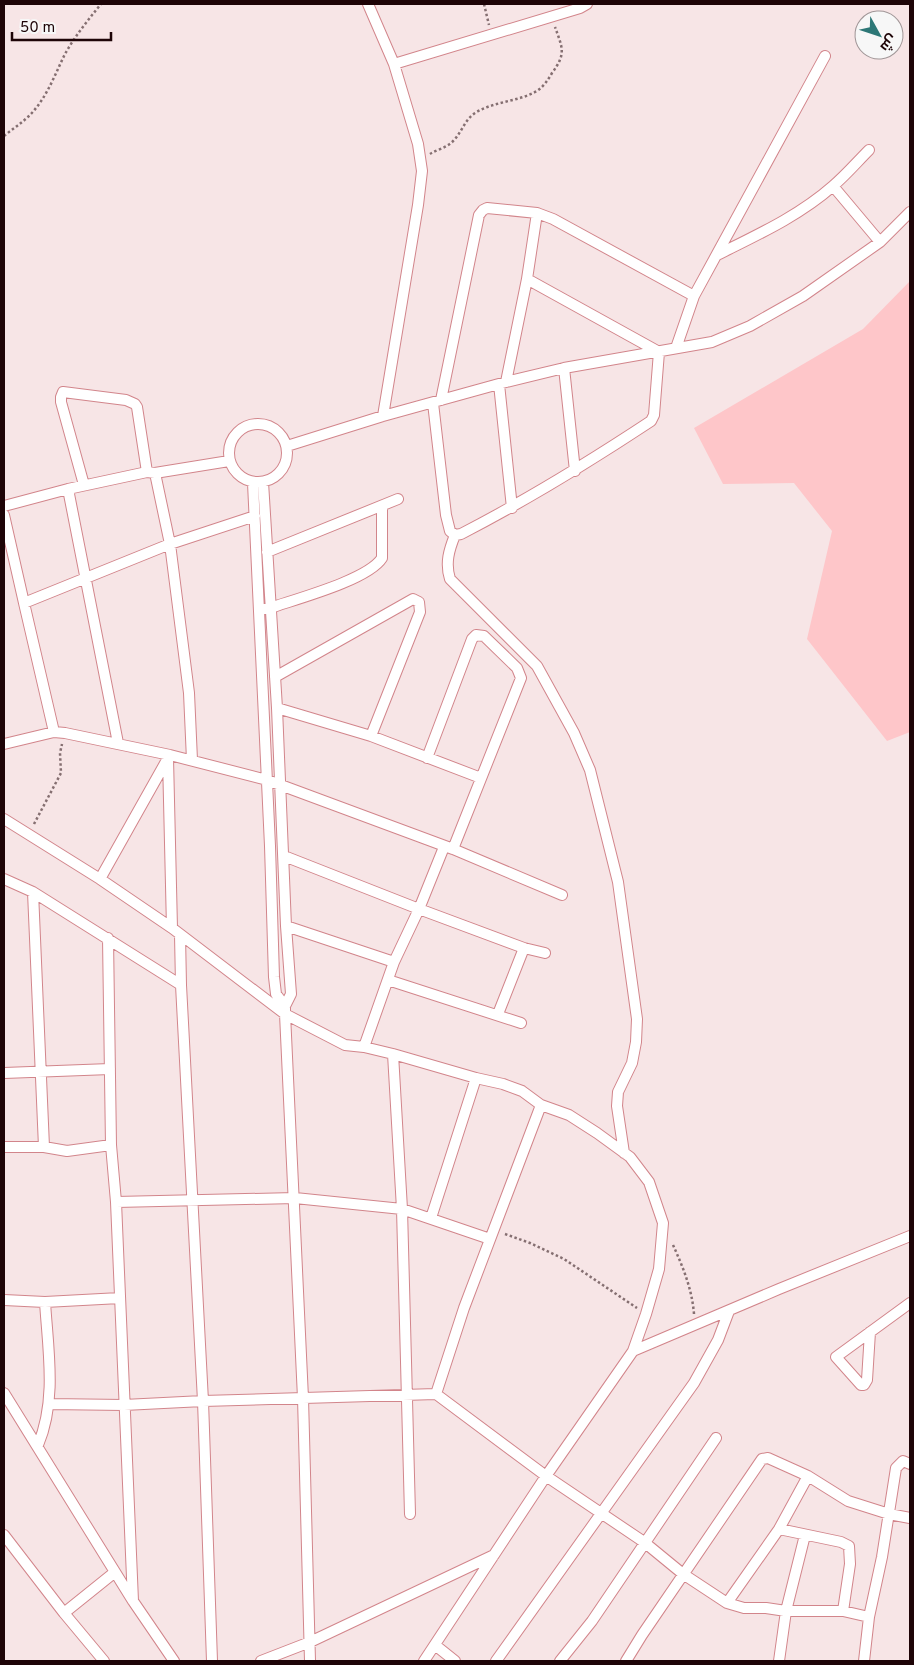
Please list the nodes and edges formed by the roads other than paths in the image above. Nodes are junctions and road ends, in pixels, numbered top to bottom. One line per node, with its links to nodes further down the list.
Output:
1 (368, 4): 4 (street)
2 (587, 4): 4 (street)
3 (825, 56): 10 (street)
4 (394, 64): 18 (street)
5 (869, 150): 6 (street)
6 (833, 186): 9 (street); 10 (street)
7 (910, 212): 9 (street)
8 (537, 213): 11 (street); 12 (street); 17 (street)
9 (880, 242): 13 (street)
10 (717, 255): 12 (street)
11 (527, 279): 14 (street); 16 (street)
12 (694, 296): 13 (street)
13 (676, 348): 14 (street)
14 (659, 352): 15 (street); 21 (street)
15 (564, 368): 16 (street); 21 (street)
16 (502, 383): 17 (street); 29 (street)
17 (437, 402): 18 (street); 32 (street)
18 (384, 416): 19 (street)
19 (287, 446): 20 (street); 23 (street)
20 (229, 461): 22 (street); 23 (street)
21 (575, 471): 29 (street)
22 (151, 473): 24 (street); 24 (street); 33 (street)
23 (258, 483): 31 (street); 34 (street)
24 (84, 485): 25 (street)
25 (68, 489): 27 (street); 35 (street)
26 (398, 499): 28 (street)
27 (4, 506)
28 (382, 506): 34 (street); 37 (street)
29 (512, 508): 32 (street)
30 (4, 515): 36 (street)
31 (255, 516): 33 (street); 37 (street)
32 (455, 535): 79 (street)
33 (170, 544): 35 (street); 46 (street)
34 (267, 552): 37 (street)
35 (86, 579): 36 (street); 42 (street)
36 (24, 603): 40 (street)
37 (265, 608): 38 (street); 48 (street)
38 (274, 677): 39 (street); 41 (street)
39 (277, 708): 41 (street); 49 (street)
40 (54, 732): 42 (street); 43 (street)
41 (371, 736): 45 (street)
42 (118, 743): 44 (street)
43 (4, 744)
44 (169, 756): 46 (street); 54 (street); 59 (street)
45 (427, 758): 47 (street); 47 (street)
46 (192, 760): 48 (street)
47 (481, 778): 51 (street)
48 (267, 780): 49 (street); 66 (street)
49 (280, 785): 51 (street); 52 (street)
50 (4, 818): 54 (street)
51 (448, 848): 56 (street); 57 (street)
52 (284, 856): 57 (street); 58 (street)
53 (4, 879): 55 (street)
54 (100, 879): 59 (street)
55 (33, 892): 60 (street); 73 (street)
56 (562, 895)
57 (419, 909): 61 (street); 63 (street)
58 (286, 926): 63 (street); 66 (street)
59 (176, 932): 65 (street); 66 (street)
60 (108, 938): 65 (street); 71 (street)
61 (524, 948): 62 (street); 67 (street)
62 (545, 953)
63 (394, 962): 64 (street)
64 (388, 980): 67 (street); 69 (street)
65 (181, 985): 81 (street)
66 (285, 1010): 69 (street); 80 (street)
67 (498, 1014): 68 (street)
68 (521, 1023)
69 (364, 1047): 70 (street)
70 (393, 1054): 74 (street); 83 (street)
71 (110, 1069): 73 (street); 76 (street)
72 (4, 1072): 73 (street)
73 (40, 1072): 78 (street)
74 (476, 1078): 75 (street); 84 (street)
75 (541, 1105): 79 (street); 85 (street)
76 (111, 1145): 78 (street); 82 (street)
77 (4, 1147): 78 (street)
78 (44, 1148)
79 (624, 1152): 93 (street)
80 (295, 1198): 81 (street); 83 (street); 97 (street)
81 (193, 1200): 82 (street); 98 (street)
82 (116, 1202): 87 (street)
83 (402, 1210): 84 (street); 96 (street)
84 (431, 1218): 85 (street)
85 (492, 1234): 95 (street)
86 (910, 1236): 91 (street)
87 (120, 1298): 89 (street); 100 (street)
88 (4, 1300): 89 (street)
89 (45, 1302): 99 (street)
90 (910, 1303): 92 (street)
91 (729, 1311): 93 (street); 107 (street)
92 (870, 1332): 92 (street)
93 (634, 1351): 104 (street)
94 (4, 1393): 102 (street)
95 (436, 1394): 96 (street); 104 (street)
96 (406, 1395): 97 (street); 106 (street)
97 (303, 1398): 98 (street); 123 (street)
98 (202, 1401): 100 (street); 127 (street)
99 (49, 1404): 100 (street); 102 (street)
100 (124, 1405): 117 (street)
101 (716, 1438): 113 (street)
102 (38, 1445): 115 (street)
103 (910, 1464): 108 (street)
104 (546, 1476): 107 (street); 114 (street)
105 (808, 1476): 108 (street); 110 (street); 116 (street)
106 (410, 1514)
107 (601, 1514): 113 (street); 132 (street)
108 (889, 1514): 109 (street); 122 (street)
109 (910, 1518)
110 (779, 1529): 112 (street); 118 (street)
111 (4, 1535): 121 (street)
112 (805, 1536): 119 (street); 120 (street)
113 (644, 1542): 116 (street); 133 (street)
114 (494, 1555): 123 (street); 124 (street)
115 (115, 1572): 117 (street); 121 (street)
116 (683, 1574): 118 (street); 134 (street)
117 (133, 1601): 126 (street)
118 (727, 1603): 119 (street)
119 (786, 1611): 120 (street); 135 (street)
120 (843, 1611): 122 (street)
121 (64, 1613): 125 (street)
122 (869, 1617): 136 (street)
123 (310, 1642): 128 (street); 129 (street)
124 (435, 1645): 130 (street); 131 (street)
125 (104, 1661)
126 (174, 1661)
127 (212, 1661)
128 (261, 1661)
129 (310, 1661)
130 (424, 1661)
131 (455, 1661)
132 (496, 1661)
133 (560, 1661)
134 (626, 1661)
135 (780, 1661)
136 (864, 1661)

